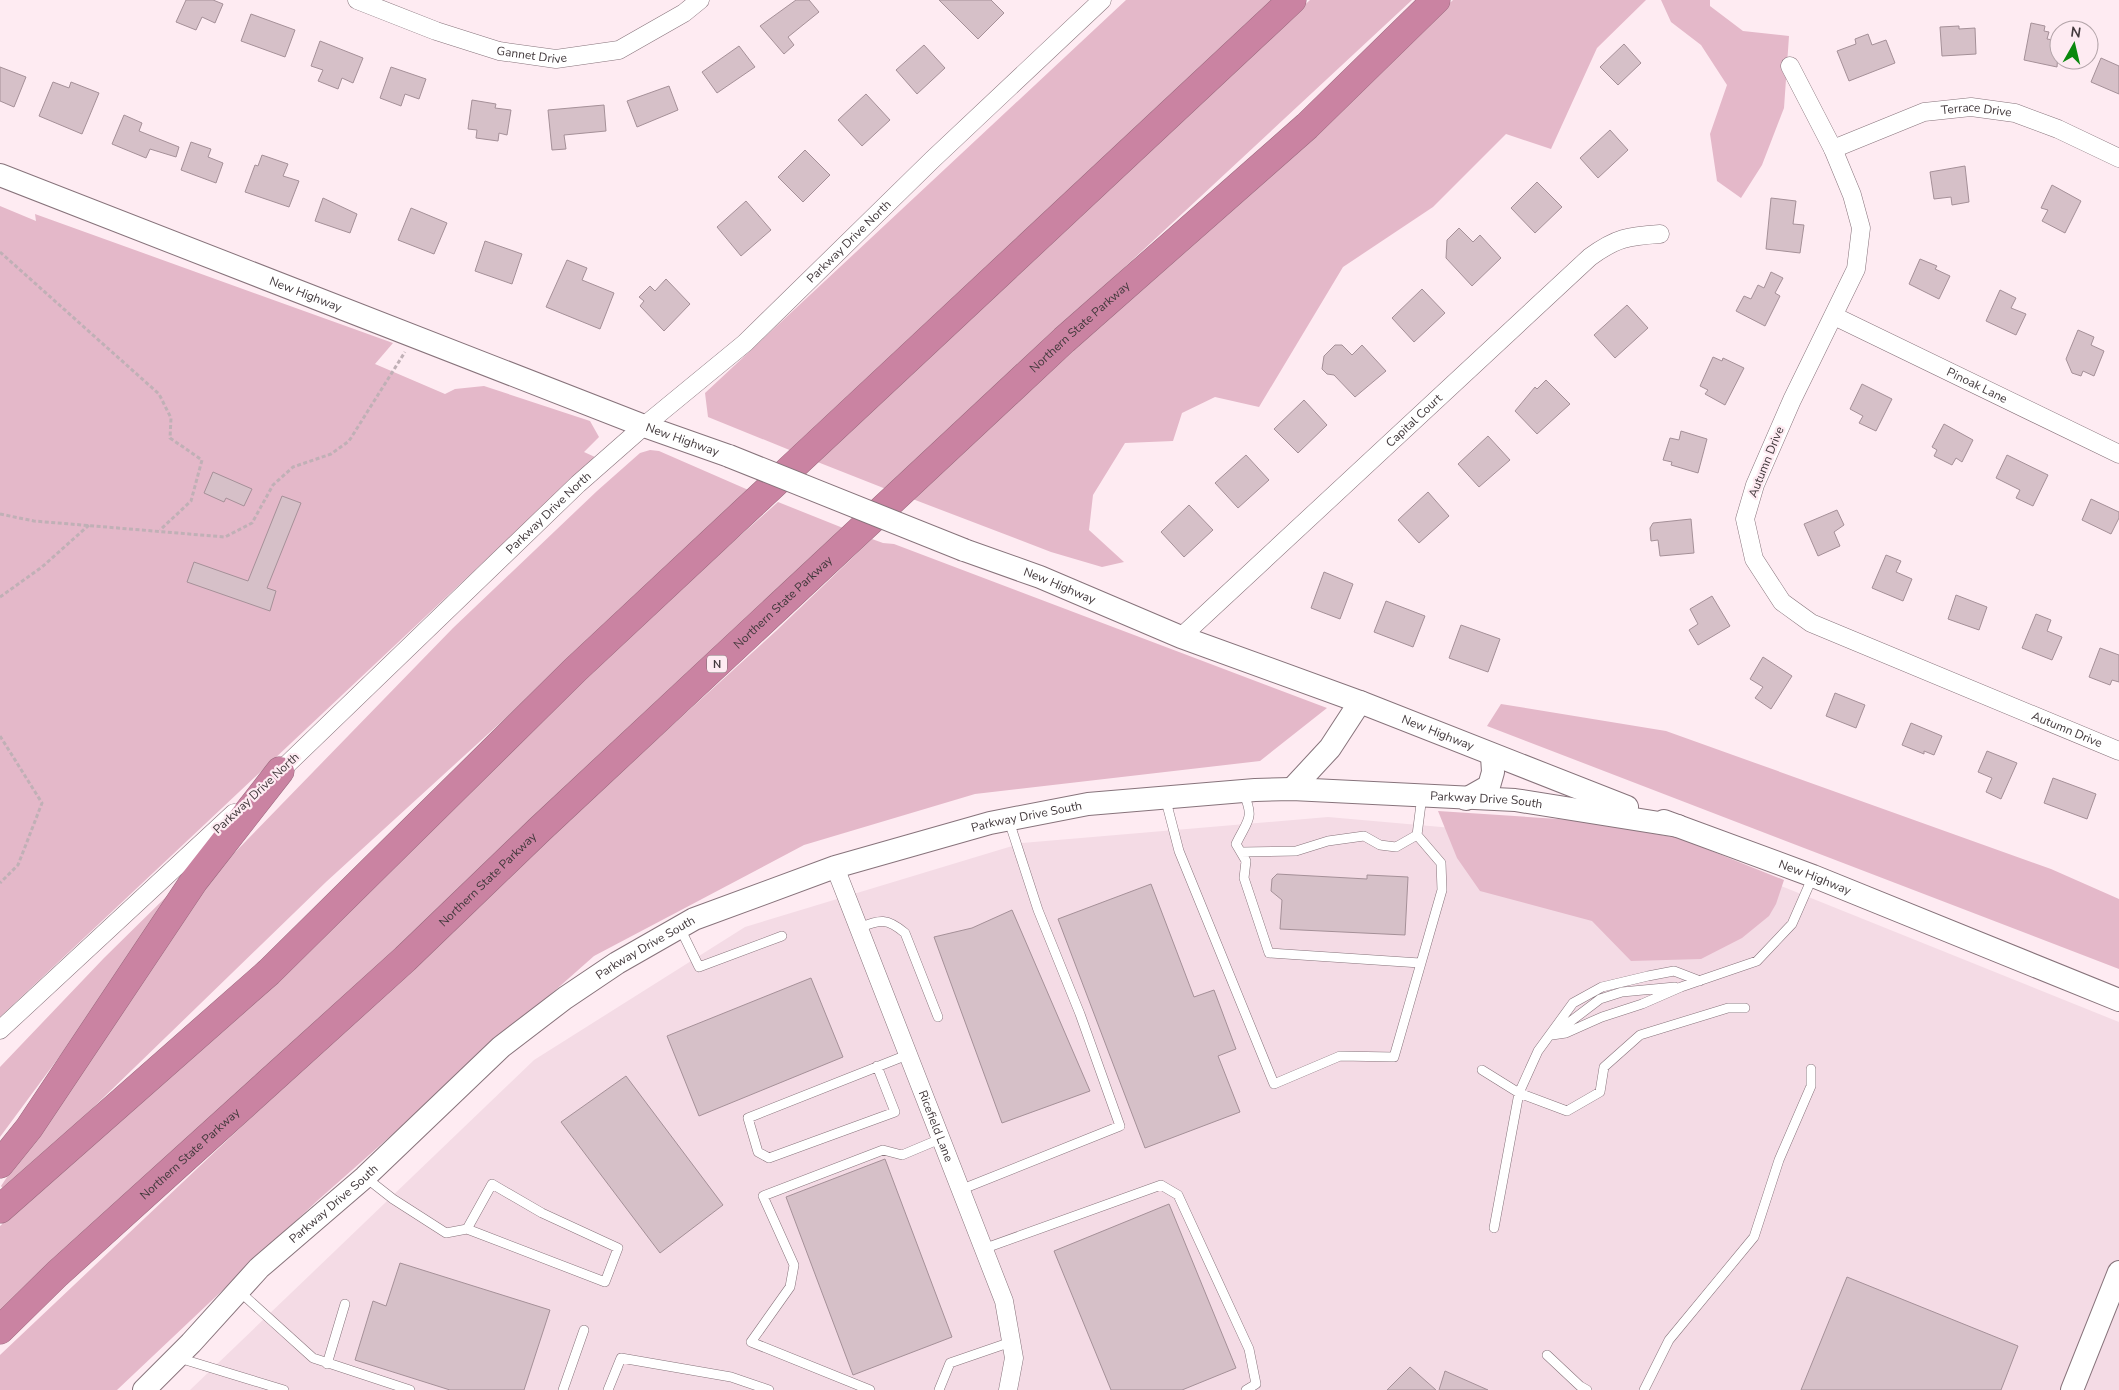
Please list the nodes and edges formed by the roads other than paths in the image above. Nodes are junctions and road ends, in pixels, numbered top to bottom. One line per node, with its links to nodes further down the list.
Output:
1 (357, 0): 2 (street, Gannet Drive)
2 (700, 0)
3 (1102, 0): 12 (street, Parkway Drive North)
4 (1292, 0): 50 (highway)
5 (1436, 0): 57 (highway, Northern State Parkway / N)
6 (1790, 66): 7 (street, Autumn Drive)
7 (1833, 149): 8 (street, Terrace Drive); 11 (street, Autumn Drive)
8 (2119, 158)
9 (0, 175): 12 (street, New Highway)
10 (1660, 234): 14 (street, Capital Court)
11 (1834, 316): 13 (street, Pinoak Lane); 16 (street, Autumn Drive)
12 (644, 426): 14 (street, New Highway, bridge); 18 (street, Parkway Drive North)
13 (2119, 454)
14 (1181, 637): 15 (street, New Highway)
15 (1360, 702): 17 (street, New Highway); 19 (street)
16 (2119, 751)
17 (1492, 756): 23 (street); 25 (street, New Highway)
18 (280, 772): 39 (street, Parkway Drive North); 47 (highway)
19 (1292, 789): 20 (street, Parkway Drive South); 21 (street, Parkway Drive South)
20 (1242, 791): 22 (street, Parkway Drive South); 27 (lane)
21 (1422, 795): 23 (street, Parkway Drive South); 26 (lane)
22 (1165, 797): 24 (street, Parkway Drive South); 33 (lane)
23 (1466, 799): 25 (street, Parkway Drive South)
24 (1009, 820): 28 (street, Parkway Drive South); 49 (lane)
25 (1678, 826): 29 (street, New Highway)
26 (1418, 835): 27 (lane); 33 (lane)
27 (1241, 852): 33 (lane)
28 (835, 867): 30 (street, Parkway Drive South); 31 (street, Ricefield Lane)
29 (1813, 876): 34 (lane); 36 (street, New Highway)
30 (680, 928): 32 (lane); 48 (street, Parkway Drive South)
31 (858, 928): 38 (lane); 41 (street, Ricefield Lane)
32 (782, 936)
33 (1420, 963)
34 (1700, 980): 35 (lane); 40 (lane)
35 (1681, 987): 40 (lane); 40 (lane)
36 (2119, 1000)
37 (1745, 1008): 45 (lane)
38 (938, 1017)
39 (0, 1030)
40 (1552, 1035): 45 (lane)
41 (908, 1054): 42 (lane); 46 (street, Ricefield Lane)
42 (877, 1066): 42 (lane)
43 (1811, 1069): 74 (lane)
44 (1482, 1070): 45 (lane)
45 (1520, 1093): 51 (lane)
46 (940, 1139): 49 (street, Ricefield Lane); 69 (lane)
47 (0, 1164)
48 (365, 1177): 52 (lane); 55 (street, Parkway Drive South)
49 (960, 1190): 53 (street, Ricefield Lane)
50 (0, 1209)
51 (1494, 1228)
52 (467, 1229): 52 (lane)
53 (983, 1249): 59 (street, Ricefield Lane); 72 (lane)
54 (2119, 1272): 75 (street)
55 (239, 1291): 61 (street, Parkway Drive South); 62 (lane)
56 (345, 1304): 62 (lane)
57 (0, 1330)
58 (584, 1330): 66 (lane)
59 (1011, 1342): 70 (lane); 71 (street, Ricefield Lane)
60 (1547, 1355): 73 (lane)
61 (177, 1357): 63 (street, Parkway Drive South); 64 (lane)
62 (328, 1364): 65 (lane)
63 (144, 1390)
64 (284, 1390)
65 (410, 1390)
66 (564, 1390)
67 (608, 1390): 68 (lane)
68 (769, 1390)
69 (870, 1390)
70 (939, 1390)
71 (1008, 1390)
72 (1246, 1390)
73 (1587, 1390)
74 (1644, 1390)
75 (2072, 1390)

